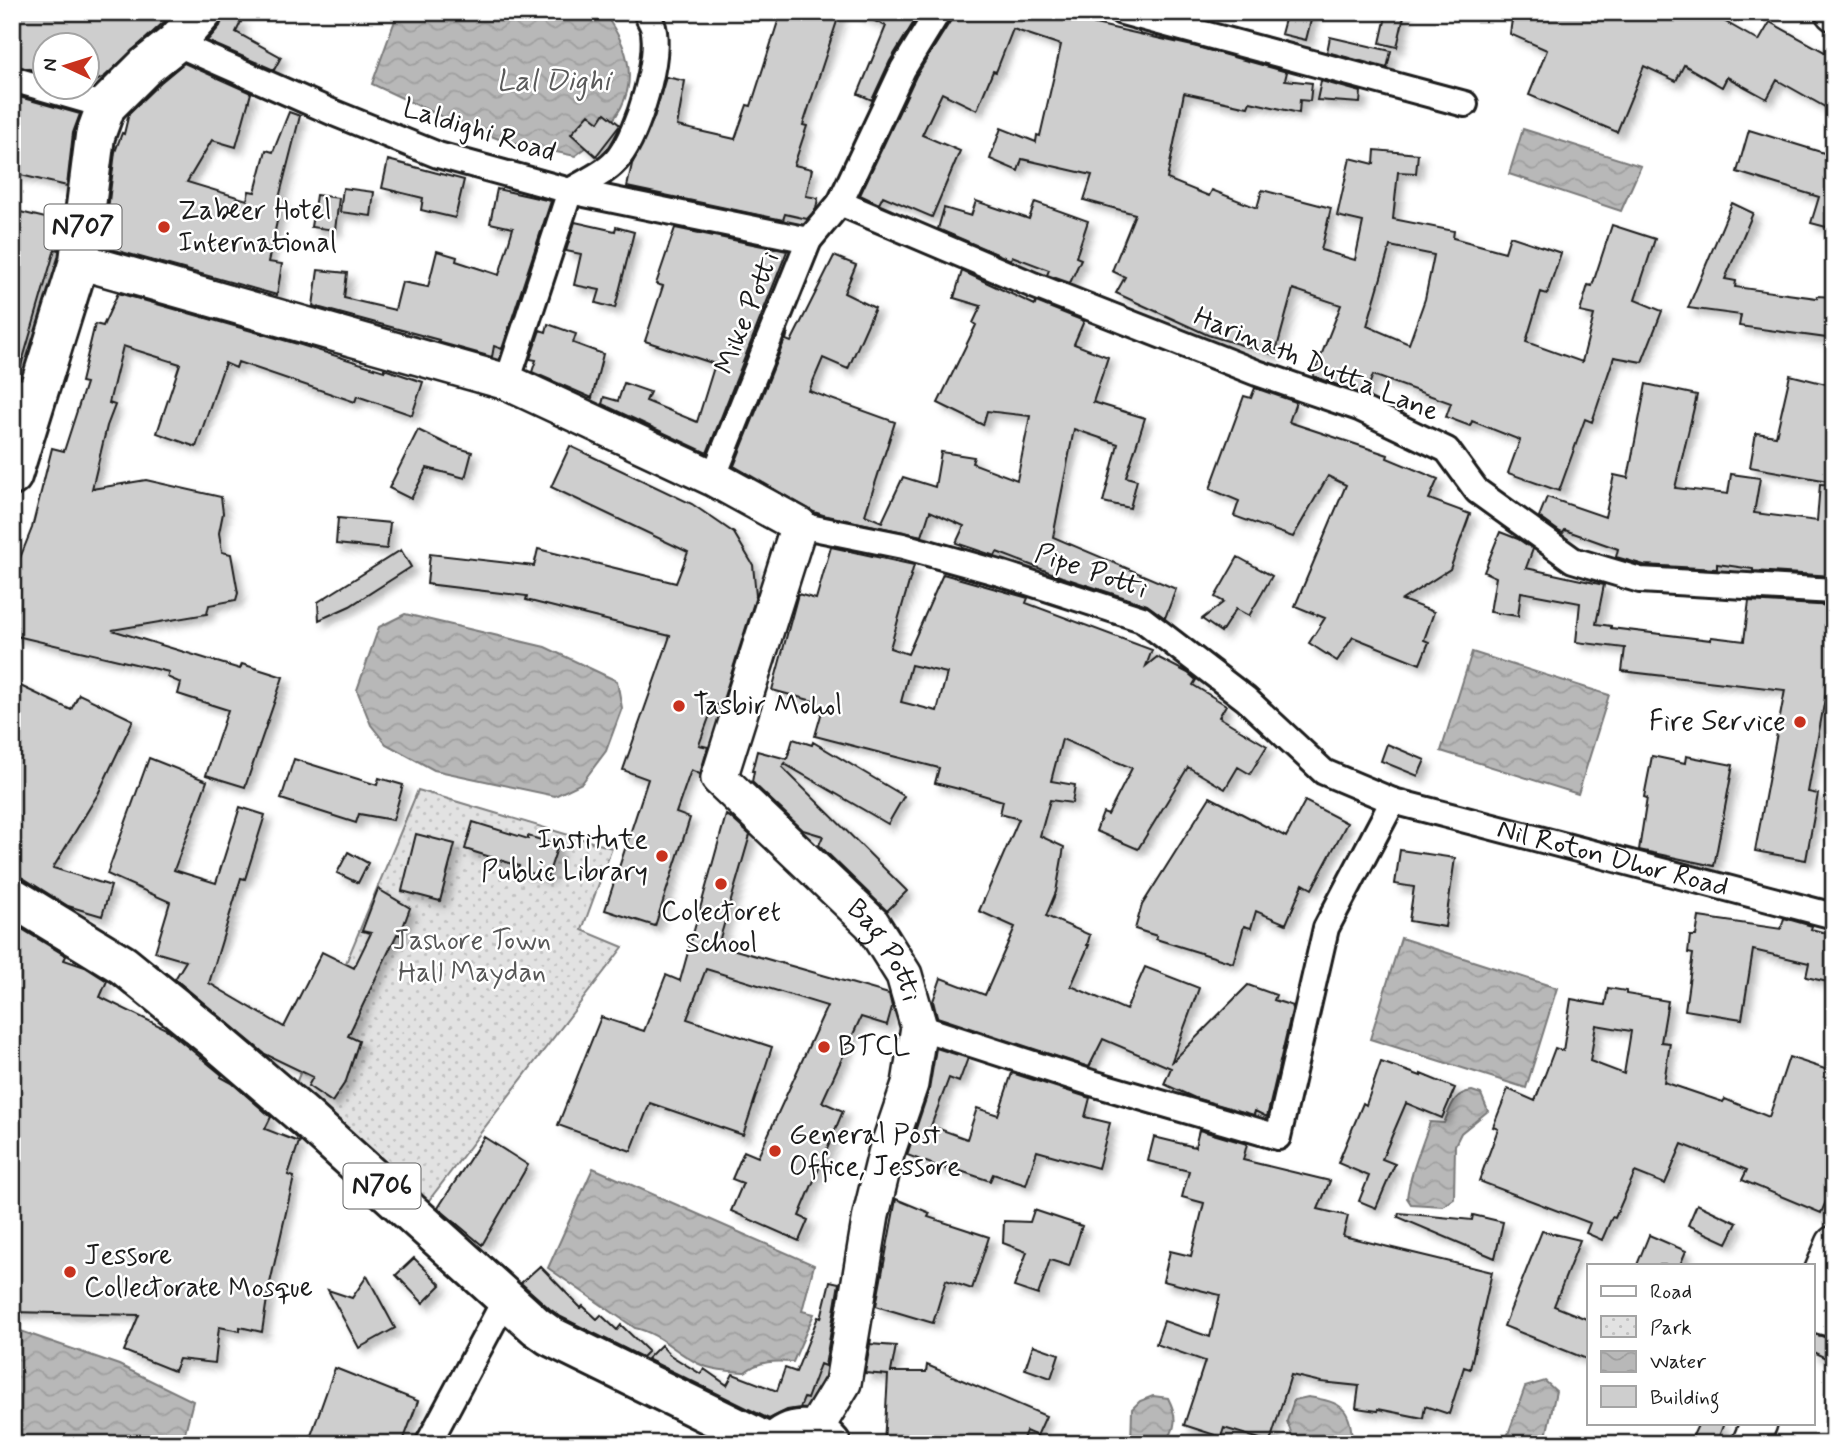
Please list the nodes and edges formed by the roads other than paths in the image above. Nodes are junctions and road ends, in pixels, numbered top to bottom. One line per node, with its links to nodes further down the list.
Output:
1 (203, 12): 5 (highway, N707)
2 (646, 12): 9 (street, Laldighi Road)
3 (938, 12): 10 (street)
4 (1122, 12): 7 (street)
5 (175, 43): 8 (highway, N707); 9 (street, Laldighi Road)
6 (12, 79): 8 (street)
7 (1465, 104)
8 (106, 106): 12 (highway, N707)
9 (570, 191): 11 (street, Mike Potti); 13 (street)
10 (840, 203): 11 (street); 18 (street, Harinath Dutta Lane)
11 (809, 240): 16 (street, Mike Potti)
12 (79, 261): 13 (street); 14 (highway, N707)
13 (507, 382): 16 (street)
14 (24, 393): 15 (highway, N707)
15 (12, 476)
16 (713, 478): 17 (street)
17 (799, 525): 19 (street, Pipe Potti); 22 (street, Bag Potti)
18 (1834, 591)
19 (1393, 801): 21 (street, Nil Roton Dhor Road); 22 (street)
20 (12, 897): 25 (highway, N706)
21 (1834, 916)
22 (919, 1027): 29 (street, Bag Potti)
23 (1834, 1244): 24 (street)
24 (1814, 1292)
25 (506, 1298): 30 (street); 31 (highway, N706)
26 (1814, 1320): 27 (street)
27 (1834, 1325)
28 (1759, 1424): 32 (street)
29 (822, 1437): 31 (highway)
30 (428, 1444)
31 (772, 1444)
32 (1750, 1444)

